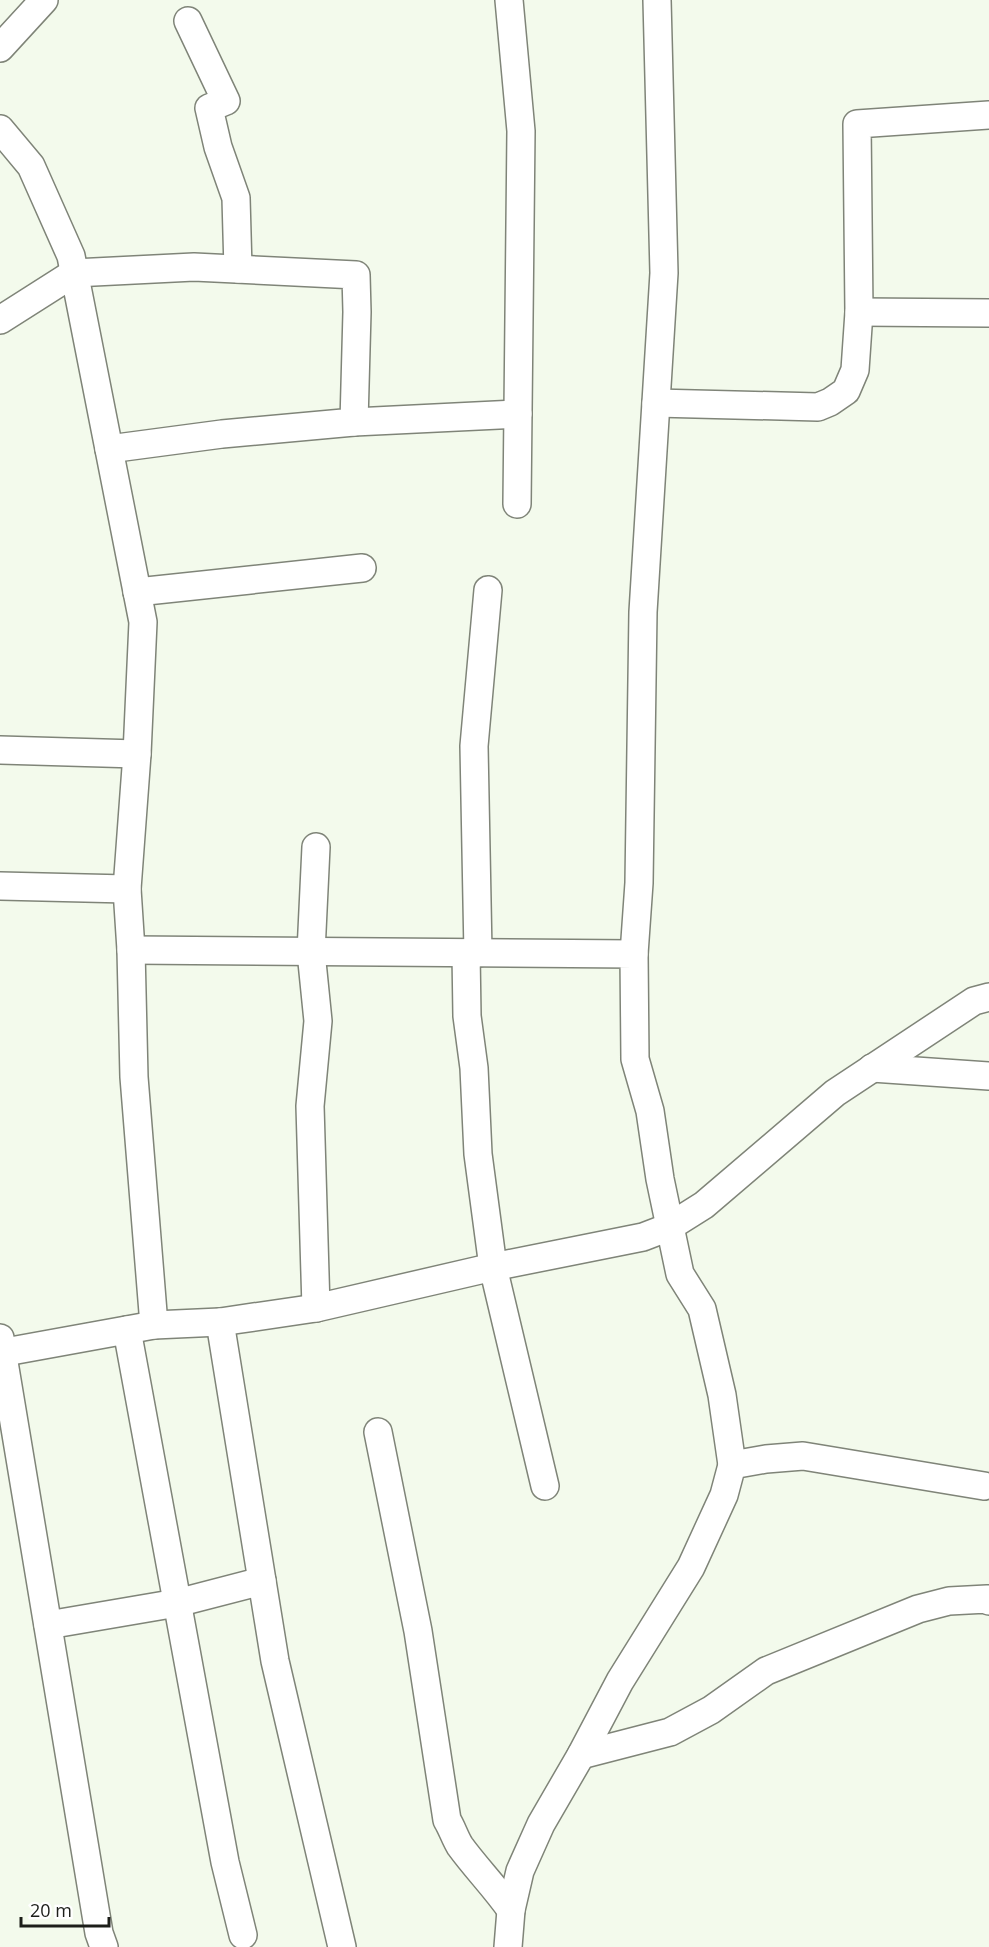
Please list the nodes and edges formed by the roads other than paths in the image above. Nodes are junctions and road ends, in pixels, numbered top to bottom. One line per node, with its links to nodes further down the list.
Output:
1 (44, 0): 5 (street)
2 (509, 0): 14 (street)
3 (657, 0): 13 (street)
4 (188, 21): 8 (street)
5 (0, 48)
6 (989, 116): 10 (street)
7 (0, 129): 9 (street)
8 (238, 269): 9 (street); 15 (street)
9 (74, 273): 12 (street); 16 (street)
10 (859, 312): 11 (street); 13 (street)
11 (989, 313)
12 (0, 320)
13 (656, 403): 29 (street)
14 (518, 414): 15 (street); 17 (street)
15 (354, 422): 16 (street)
16 (109, 449): 20 (street)
17 (517, 504)
18 (362, 568): 20 (street)
19 (488, 590): 28 (street)
20 (137, 592): 22 (street)
21 (0, 750): 22 (street)
22 (137, 754): 25 (street)
23 (316, 847): 27 (street)
24 (0, 886): 25 (street)
25 (127, 889): 26 (street)
26 (131, 950): 27 (street); 37 (street)
27 (311, 952): 28 (street); 35 (street)
28 (472, 953): 29 (street); 34 (street)
29 (634, 954): 33 (street)
30 (989, 997): 31 (street)
31 (872, 1068): 32 (street); 33 (street)
32 (989, 1076)
33 (669, 1227): 34 (street); 41 (street)
34 (493, 1267): 35 (street); 42 (street)
35 (316, 1308): 36 (street)
36 (220, 1322): 37 (street); 44 (street)
37 (154, 1325): 38 (street)
38 (127, 1330): 39 (street); 46 (street)
39 (1, 1348): 47 (street)
40 (378, 1432): 49 (street)
41 (732, 1465): 43 (street); 48 (street)
42 (545, 1486)
43 (984, 1486)
44 (262, 1581): 46 (street); 52 (street)
45 (989, 1601): 48 (street)
46 (177, 1603): 47 (street); 50 (street)
47 (48, 1625): 51 (street)
48 (581, 1755): 49 (street)
49 (511, 1910): 53 (street)
50 (243, 1935)
51 (104, 1947)
52 (342, 1947)
53 (508, 1947)

